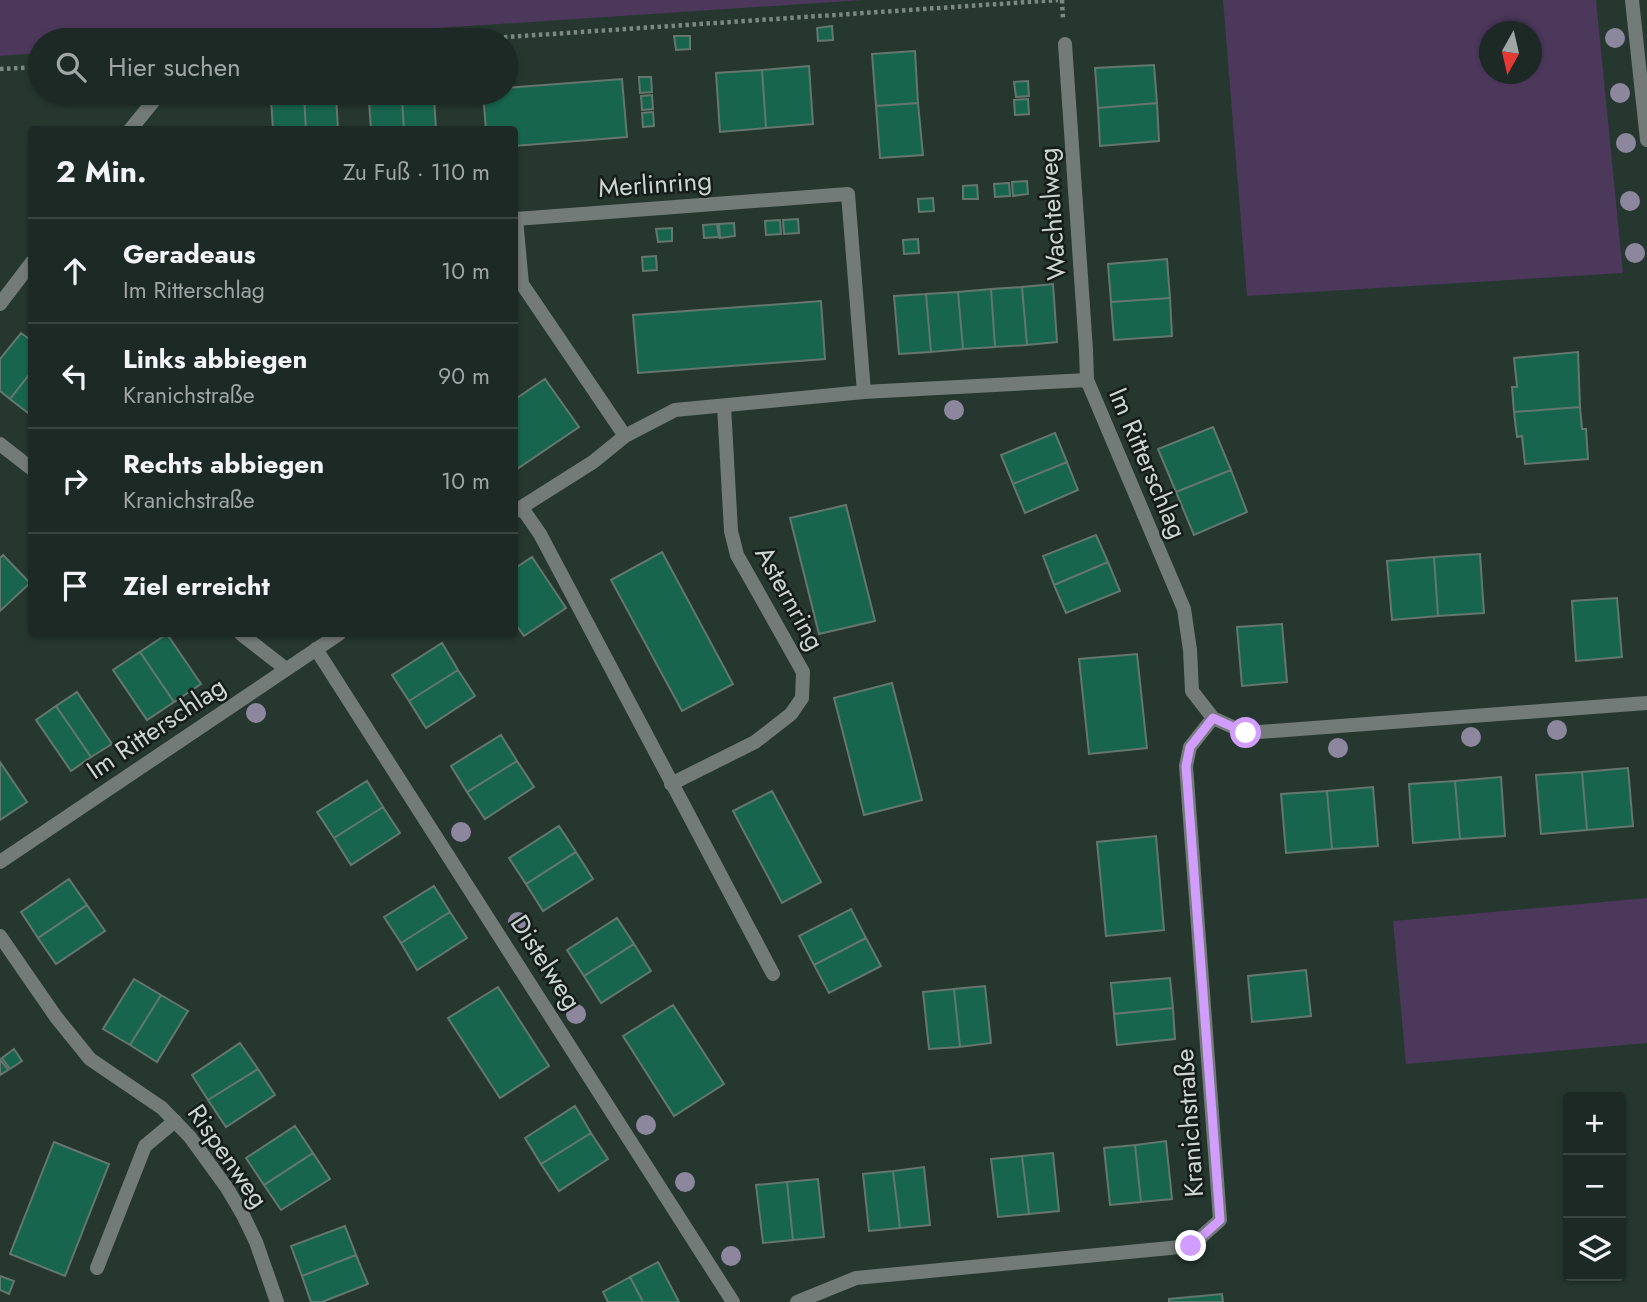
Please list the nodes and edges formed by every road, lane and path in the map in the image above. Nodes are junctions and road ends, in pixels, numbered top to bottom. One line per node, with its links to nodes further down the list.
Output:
1 (1058, 0): 3 (path)
2 (1632, 0): 9 (street)
3 (518, 36)
4 (1065, 44): 14 (street, Wachtelweg)
5 (28, 68): 6 (path)
6 (0, 69)
7 (150, 105): 8 (street)
8 (133, 126)
9 (1647, 140)
10 (518, 219): 15 (street, Merlinring)
11 (518, 241): 17 (street, Merlinring)
12 (28, 267): 13 (street)
13 (0, 304)
14 (1087, 380): 15 (street, Im Ritterschlag); 26 (street, Im Ritterschlag)
15 (864, 392): 16 (street, Im Ritterschlag)
16 (724, 406): 17 (street, Im Ritterschlag); 27 (street, Asternring)
17 (625, 436): 20 (street, Im Ritterschlag)
18 (0, 444): 19 (street)
19 (28, 465)
20 (518, 510): 27 (street)
21 (245, 637): 24 (street)
22 (334, 637): 23 (street, Im Ritterschlag)
23 (316, 649): 24 (street, Im Ritterschlag); 34 (street, Distelweg)
24 (286, 669): 28 (street, Im Ritterschlag)
25 (1647, 703): 26 (street, Im Ritterschlag)
26 (1213, 718): 35 (street, Kranichstraße)
27 (671, 784): 30 (street)
28 (0, 862)
29 (0, 936): 31 (street, Rispenweg)
30 (773, 974)
31 (175, 1121): 32 (street); 33 (street, Rispenweg)
32 (97, 1268)
33 (277, 1302)
34 (733, 1302)
35 (797, 1302)

